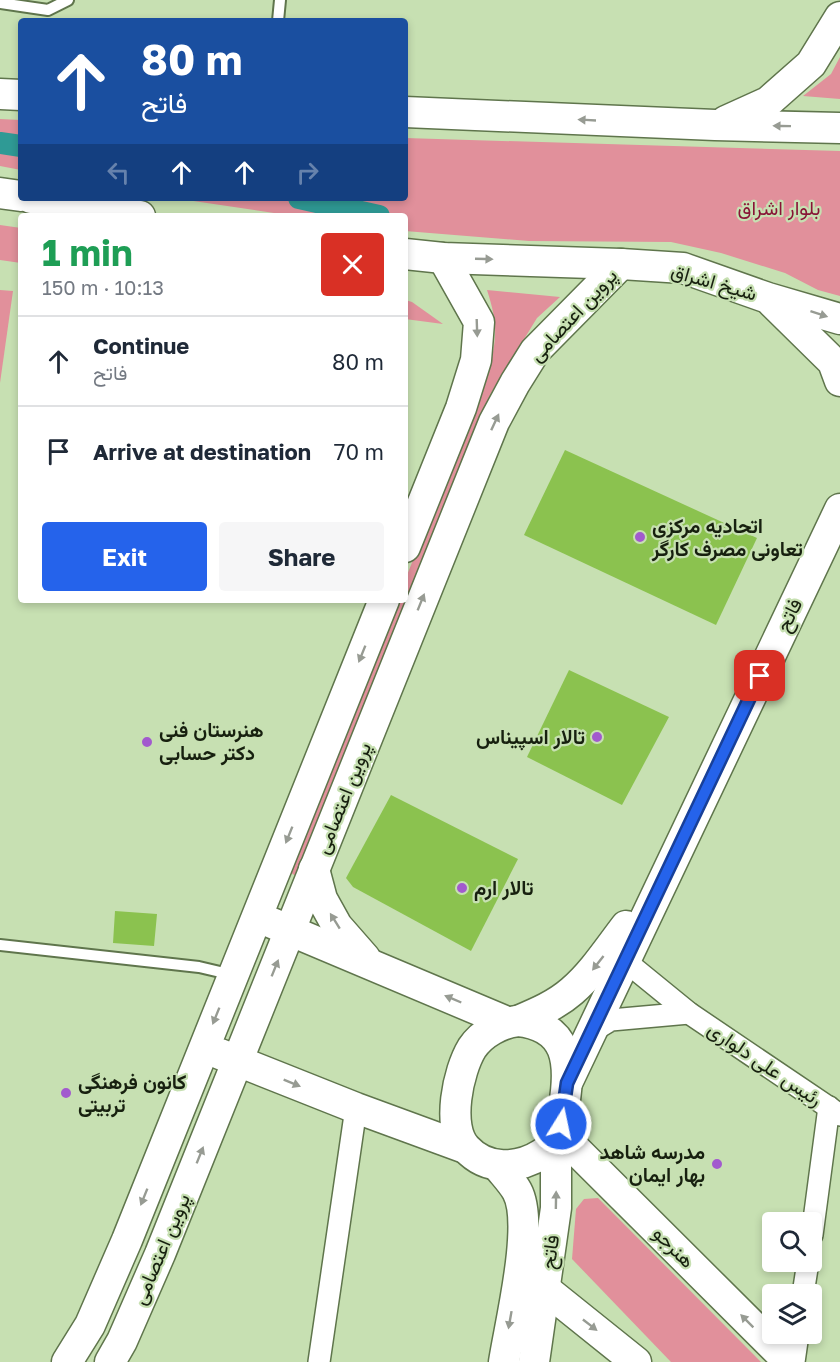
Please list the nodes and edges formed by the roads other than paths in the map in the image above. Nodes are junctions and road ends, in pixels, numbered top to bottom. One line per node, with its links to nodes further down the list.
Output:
1 (68, 0): 3 (lane)
2 (280, 0): 5 (lane)
3 (0, 3)
4 (840, 17): 9 (main road)
5 (278, 18)
6 (0, 94): 7 (main road)
7 (18, 95)
8 (408, 112): 9 (main road, one-way to 8)
9 (716, 125): 10 (main road, one-way to 9)
10 (840, 128)
11 (0, 193): 12 (main road)
12 (18, 196)
13 (49, 201): 14 (main road)
14 (122, 213)
15 (408, 254): 16 (main road, شیخ اشراق)
16 (443, 258): 17 (main road, شیخ اشراق, one-way to 17); 22 (main road, one-way to 22)
17 (621, 264): 18 (main road, شیخ اشراق); 24 (main road, پروین اعتصامی, one-way to 17)
18 (768, 297): 19 (main road, شیخ اشراق, one-way to 19); 20 (main road)
19 (840, 319)
20 (840, 381)
21 (840, 509): 25 (main road, فاتح)
22 (408, 540)
23 (383, 603): 26 (main road, پروین اعتصامی, one-way to 26)
24 (314, 869): 27 (main road, پروین اعتصامی); 30 (main road, one-way to 24)
25 (660, 884): 29 (main road); 33 (main road, one-way to 33)
26 (256, 917): 27 (main road); 31 (main road, پروین اعتصامی)
27 (290, 930): 30 (main road); 36 (main road, پروین اعتصامی, one-way to 27)
28 (0, 945): 31 (lane)
29 (624, 960): 32 (street, رئیس علی دلواری); 34 (main road)
30 (371, 964): 33 (main road, one-way to 30)
31 (233, 975): 35 (main road, پروین اعتصامی, one-way to 35)
32 (689, 1013): 34 (street); 39 (street, رئیس علی دلواری)
33 (513, 1021): 37 (main road); 41 (main road)
34 (591, 1032): 37 (main road)
35 (203, 1048): 36 (main road); 47 (main road, پروین اعتصامی, one-way to 47)
36 (237, 1061): 38 (main road, one-way to 38); 46 (main road, پروین اعتصامی, one-way to 36)
37 (567, 1083): 40 (main road)
38 (356, 1108): 41 (main road); 48 (street)
39 (835, 1111): 43 (street)
40 (557, 1137): 42 (main road); 44 (main road, فاتح, one-way to 40); 52 (main road, هنرجو, one-way to 40)
41 (465, 1148): 42 (main road)
42 (497, 1165): 44 (main road, فاتح)
43 (816, 1212)
44 (530, 1287): 49 (main road, فاتح, one-way to 49); 50 (main road, فاتح); 51 (main road, one-way to 51)
45 (797, 1344): 53 (street)
46 (119, 1355)
47 (67, 1362)
48 (319, 1362)
49 (504, 1362)
50 (534, 1362)
51 (636, 1362)
52 (789, 1362)
53 (794, 1362)

